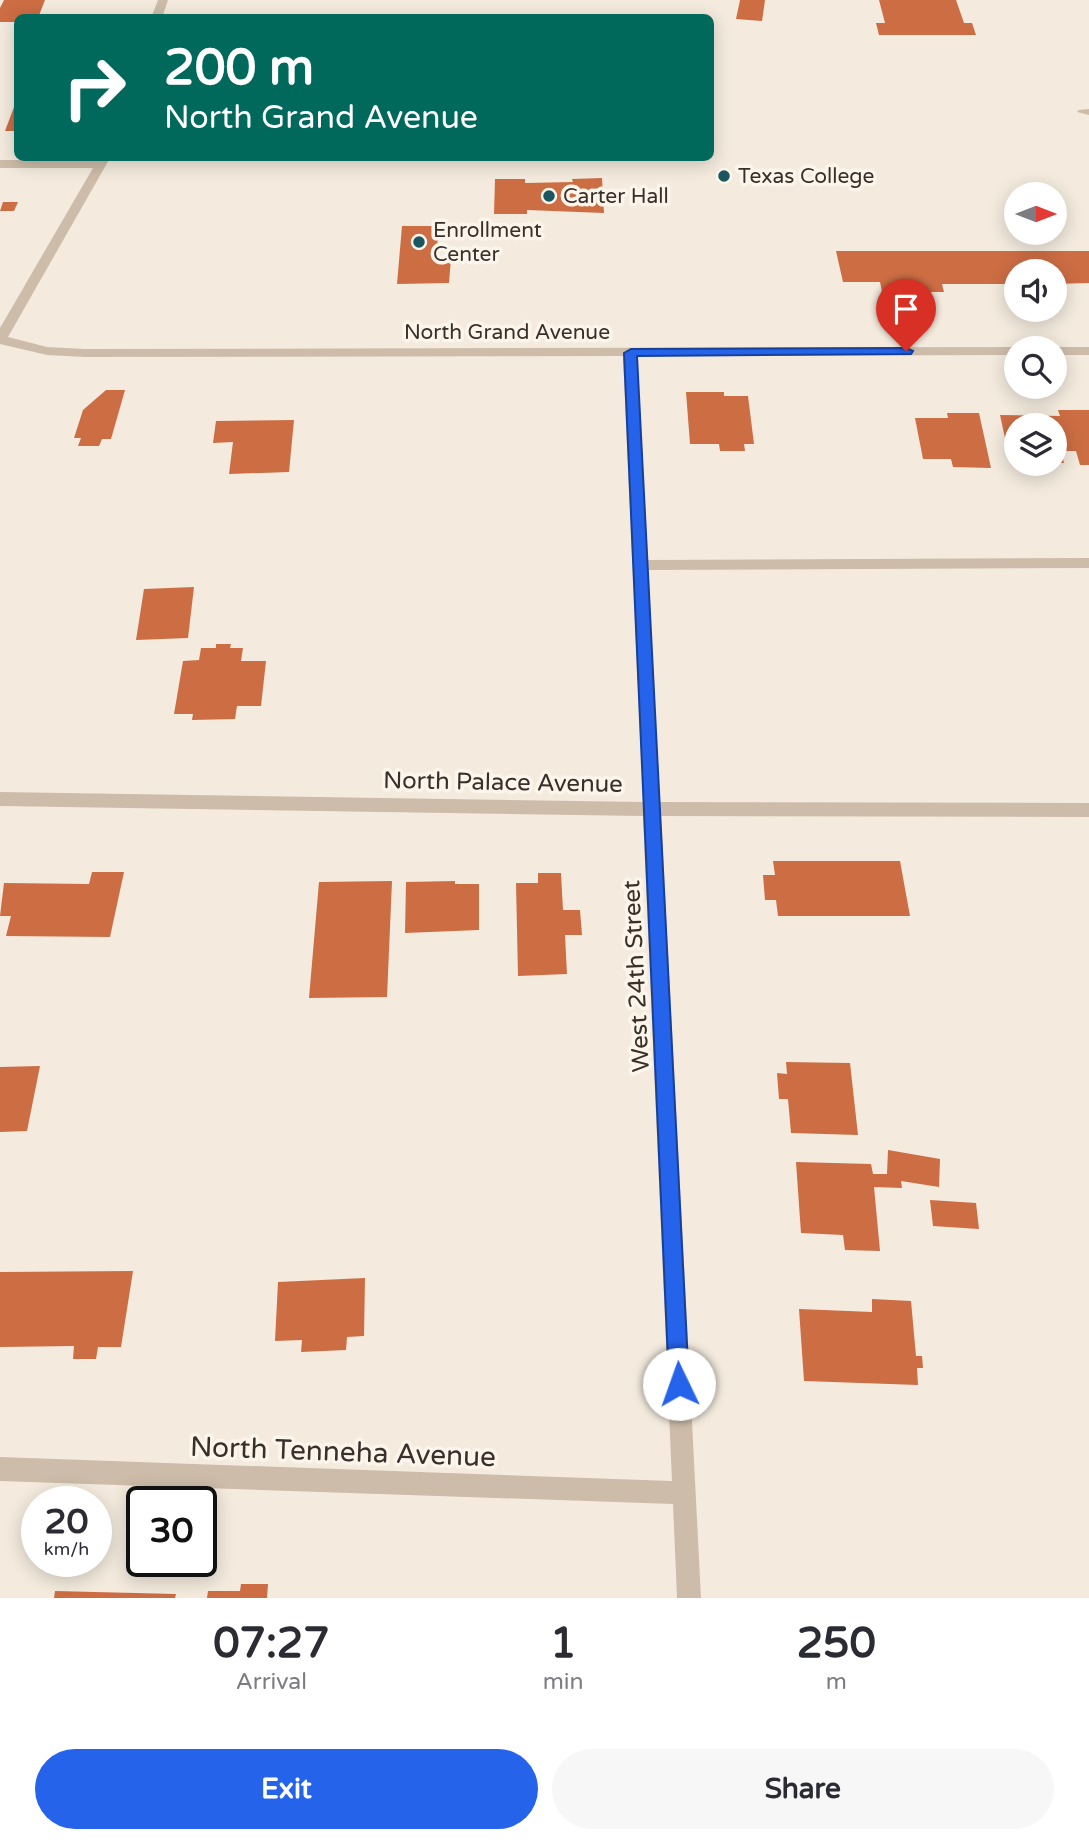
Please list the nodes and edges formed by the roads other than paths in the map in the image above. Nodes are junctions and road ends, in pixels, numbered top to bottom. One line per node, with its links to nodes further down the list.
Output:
1 (103, 161): 2 (street); 3 (street)
2 (0, 164)
3 (0, 339): 7 (street, North Grand Avenue)
4 (1004, 351): 7 (street, North Grand Avenue)
5 (1067, 351): 6 (street)
6 (1089, 351)
7 (631, 353): 9 (street, West 24th Street)
8 (1089, 563): 9 (street)
9 (641, 565): 11 (street, West 24th Street)
10 (0, 799): 11 (street, North Palace Avenue)
11 (653, 809): 12 (street, North Palace Avenue); 14 (street, West 24th Street)
12 (1089, 810)
13 (0, 1469): 14 (street, North Tenneha Avenue)
14 (684, 1493): 15 (street, West 24th Street)
15 (689, 1598)

